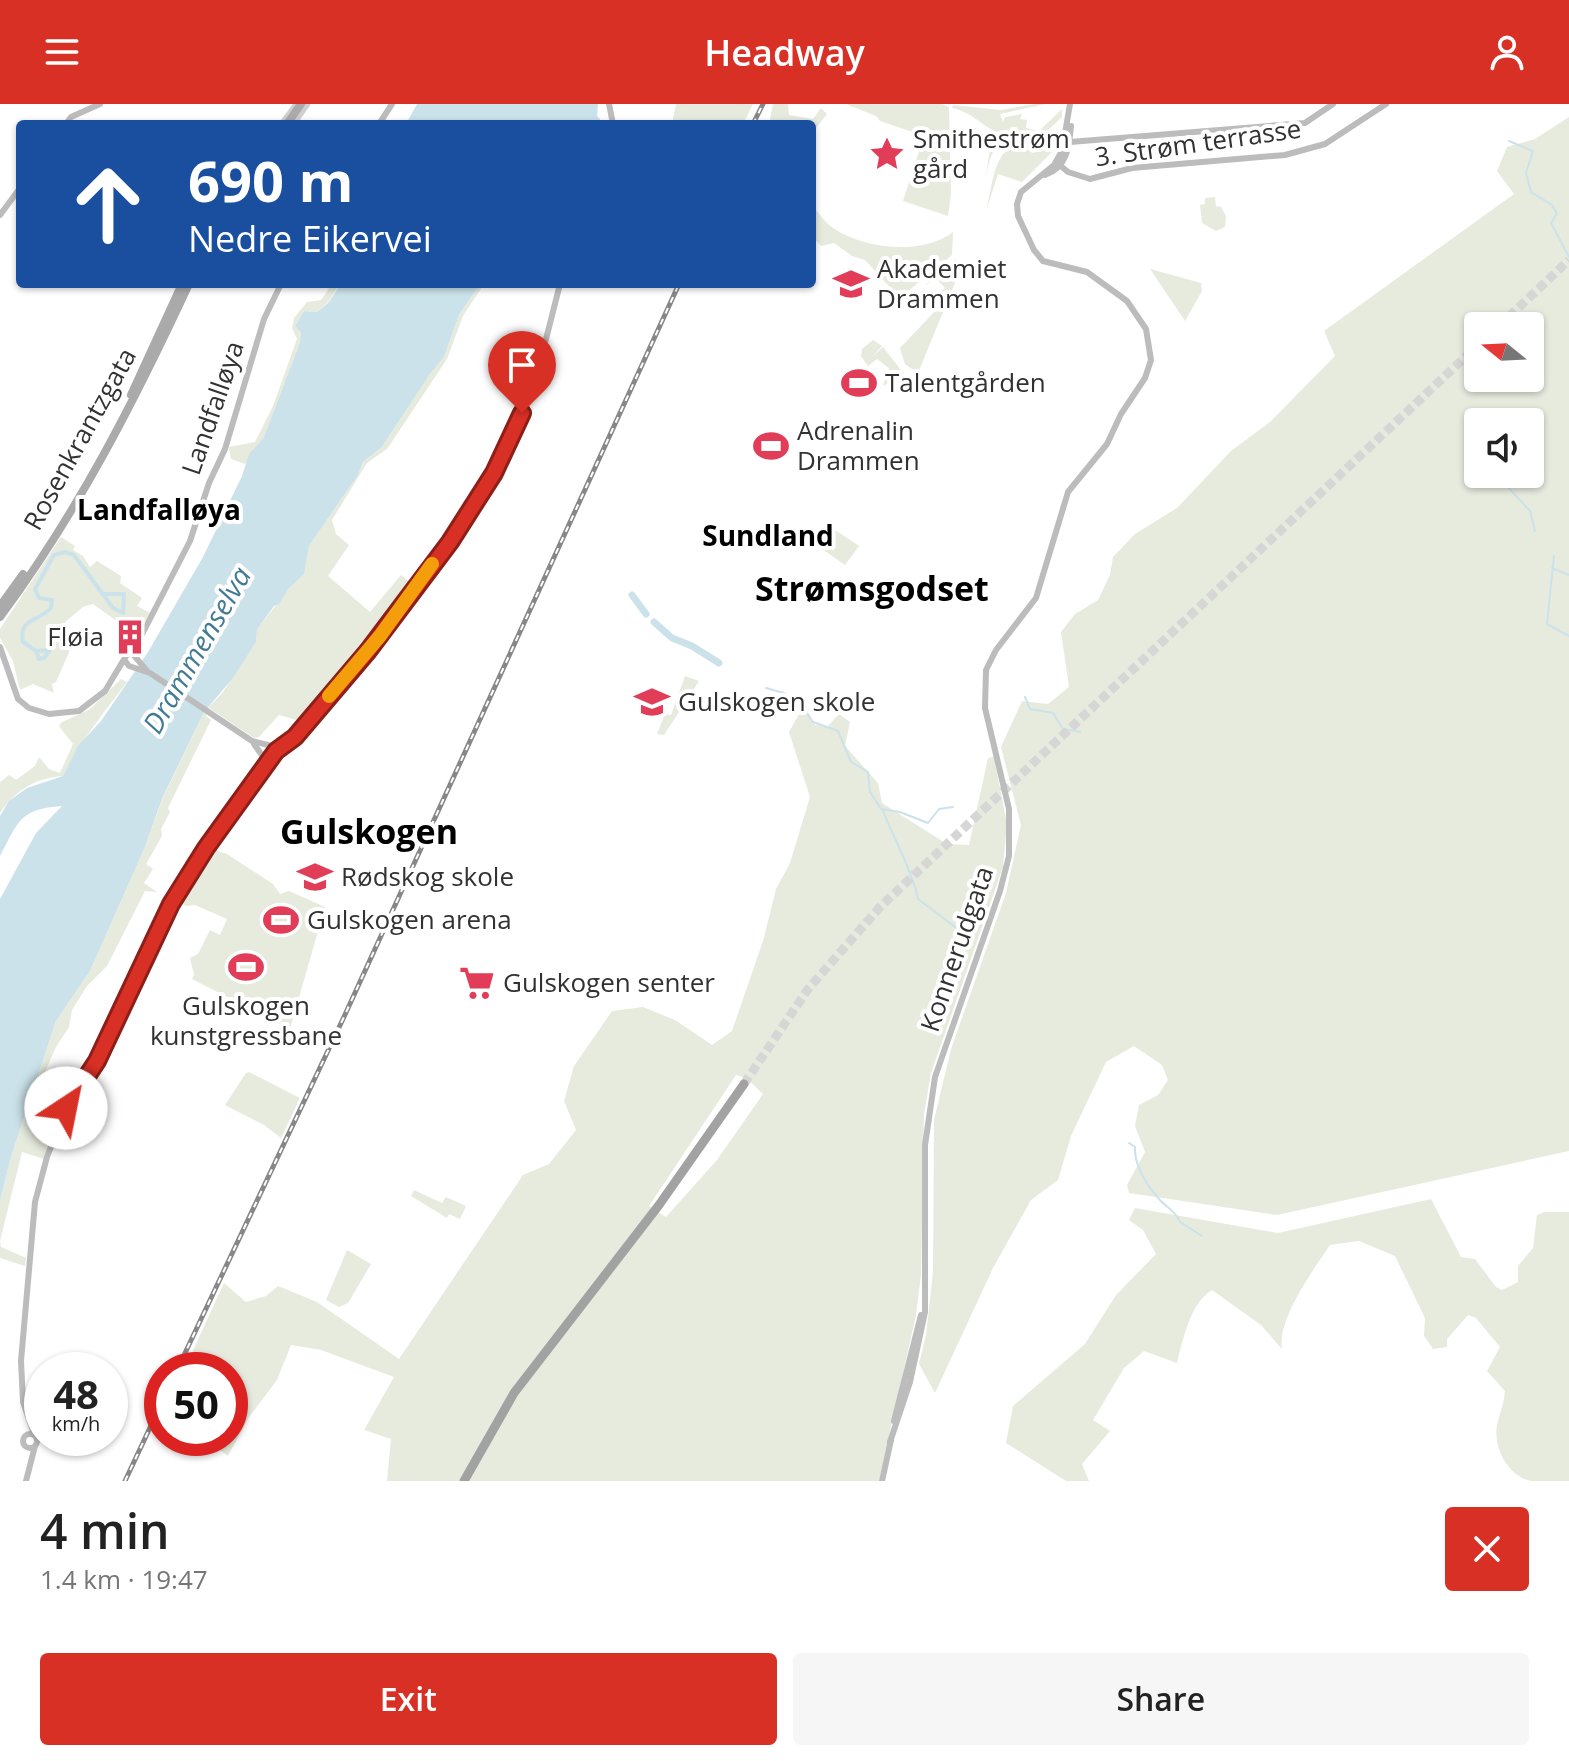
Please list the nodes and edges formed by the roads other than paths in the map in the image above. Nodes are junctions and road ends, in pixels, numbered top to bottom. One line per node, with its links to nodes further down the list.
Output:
1 (100, 104): 5 (main road)
2 (1070, 104): 6 (main road, Konnerudgata); 7 (main road, Konnerudgata)
3 (1333, 104): 6 (main road)
4 (1386, 104): 7 (main road, 3. Strøm terrasse)
5 (69, 120)
6 (1070, 142): 7 (main road, Konnerudgata)
7 (1058, 164): 24 (main road, Konnerudgata)
8 (16, 193): 9 (main road)
9 (0, 215)
10 (180, 288): 14 (main road, Rosenkrantzgata)
11 (187, 288): 15 (main road, Rosenkrantzgata)
12 (279, 288): 17 (main road, Landfalløya)
13 (559, 288): 18 (main road)
14 (0, 606)
15 (0, 617)
16 (0, 649): 17 (main road)
17 (134, 664): 18 (main road)
18 (268, 752): 20 (main road)
19 (744, 1084): 23 (highway)
20 (24, 1399)
21 (30, 1456): 22 (main road)
22 (26, 1481)
23 (462, 1481)
24 (882, 1481)

